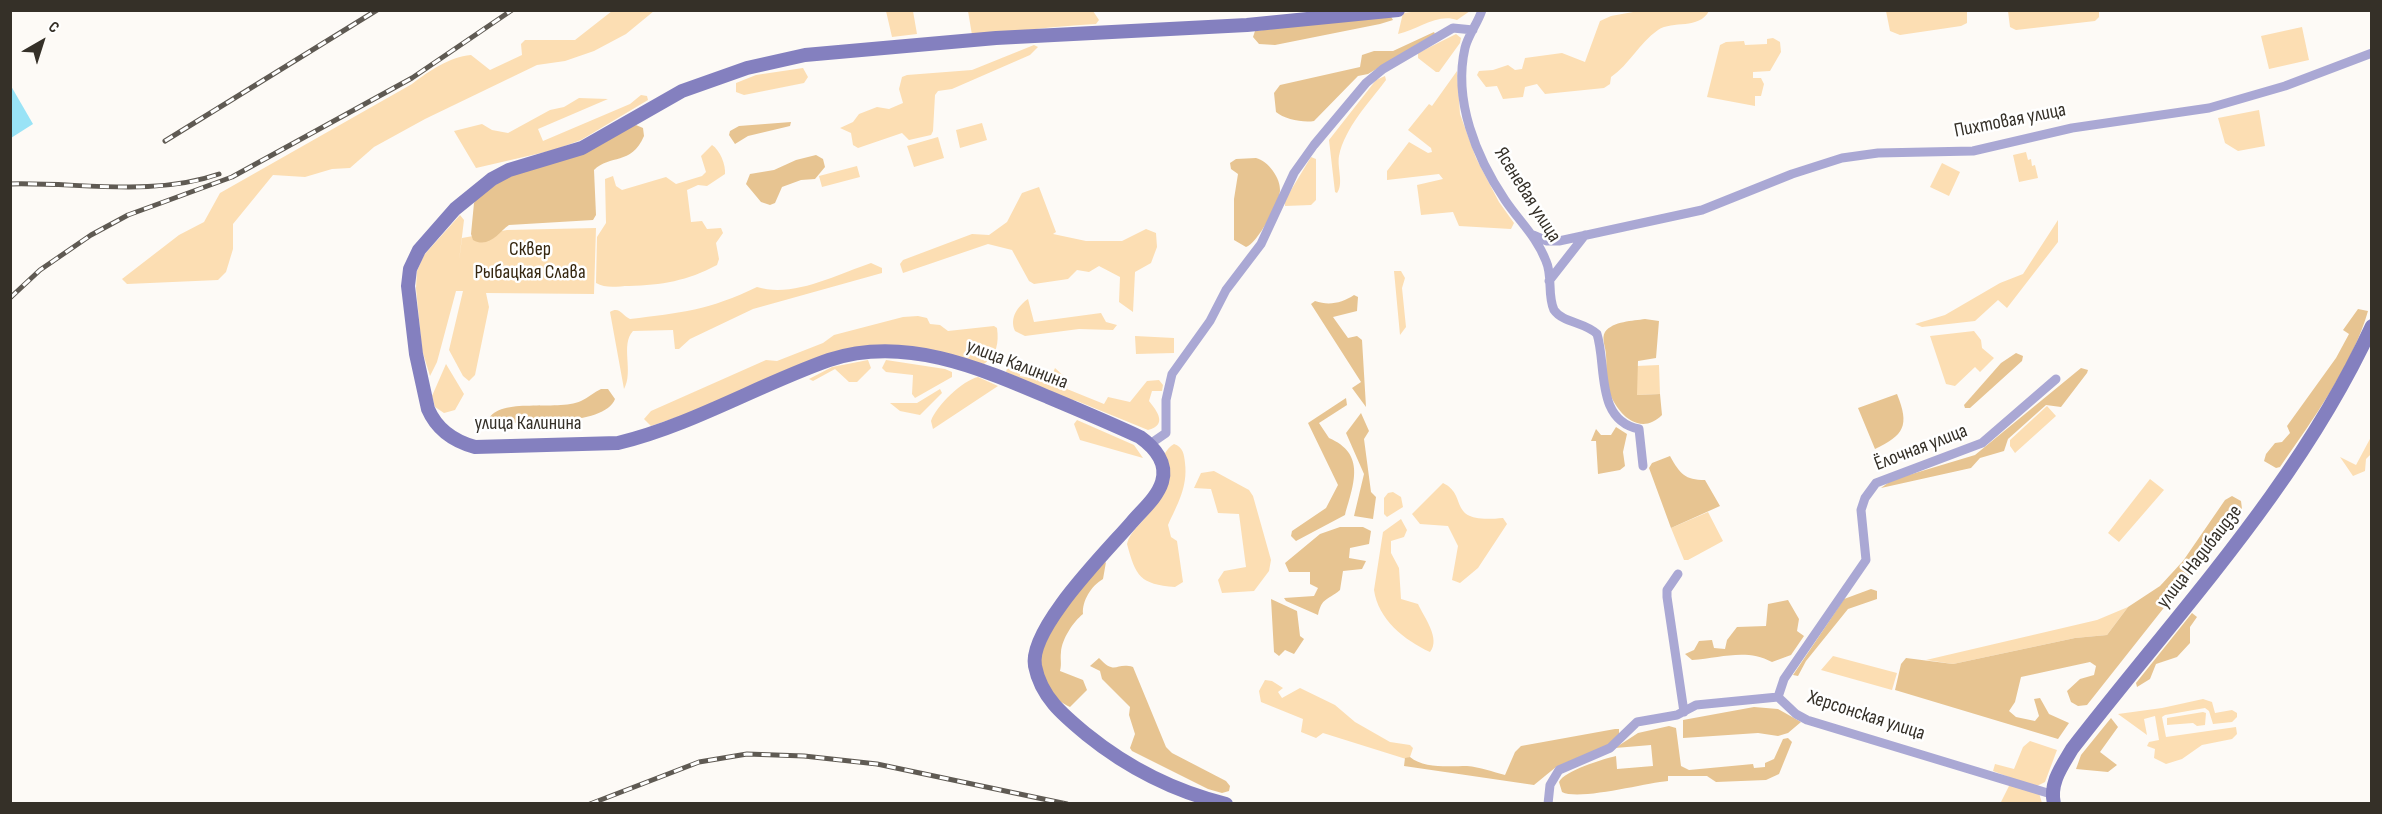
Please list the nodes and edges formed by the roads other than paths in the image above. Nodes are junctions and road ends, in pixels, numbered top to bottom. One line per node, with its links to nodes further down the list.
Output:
1 (1398, 10): 10 (main road, улица Калинина)
2 (1482, 10): 3 (street, Ясеневая улица)
3 (1473, 30): 5 (street, Ясеневая улица); 10 (street)
4 (2372, 52): 6 (street, Пихтовая улица)
5 (1533, 235): 6 (street, Пихтовая улица); 7 (street, Ясеневая улица)
6 (1585, 235): 7 (street)
7 (1549, 281): 11 (street, Ясеневая улица)
8 (2372, 326): 15 (main road, улица Надибаидзе)
9 (2056, 379): 13 (street, Ёлочная улица)
10 (1150, 444): 16 (main road)
11 (1643, 466)
12 (1678, 574): 14 (street)
13 (1778, 697): 14 (street, Херсонская улица); 15 (street, Херсонская улица)
14 (1684, 712): 17 (street, Херсонская улица)
15 (2052, 799)
16 (1226, 804)
17 (1548, 804)

